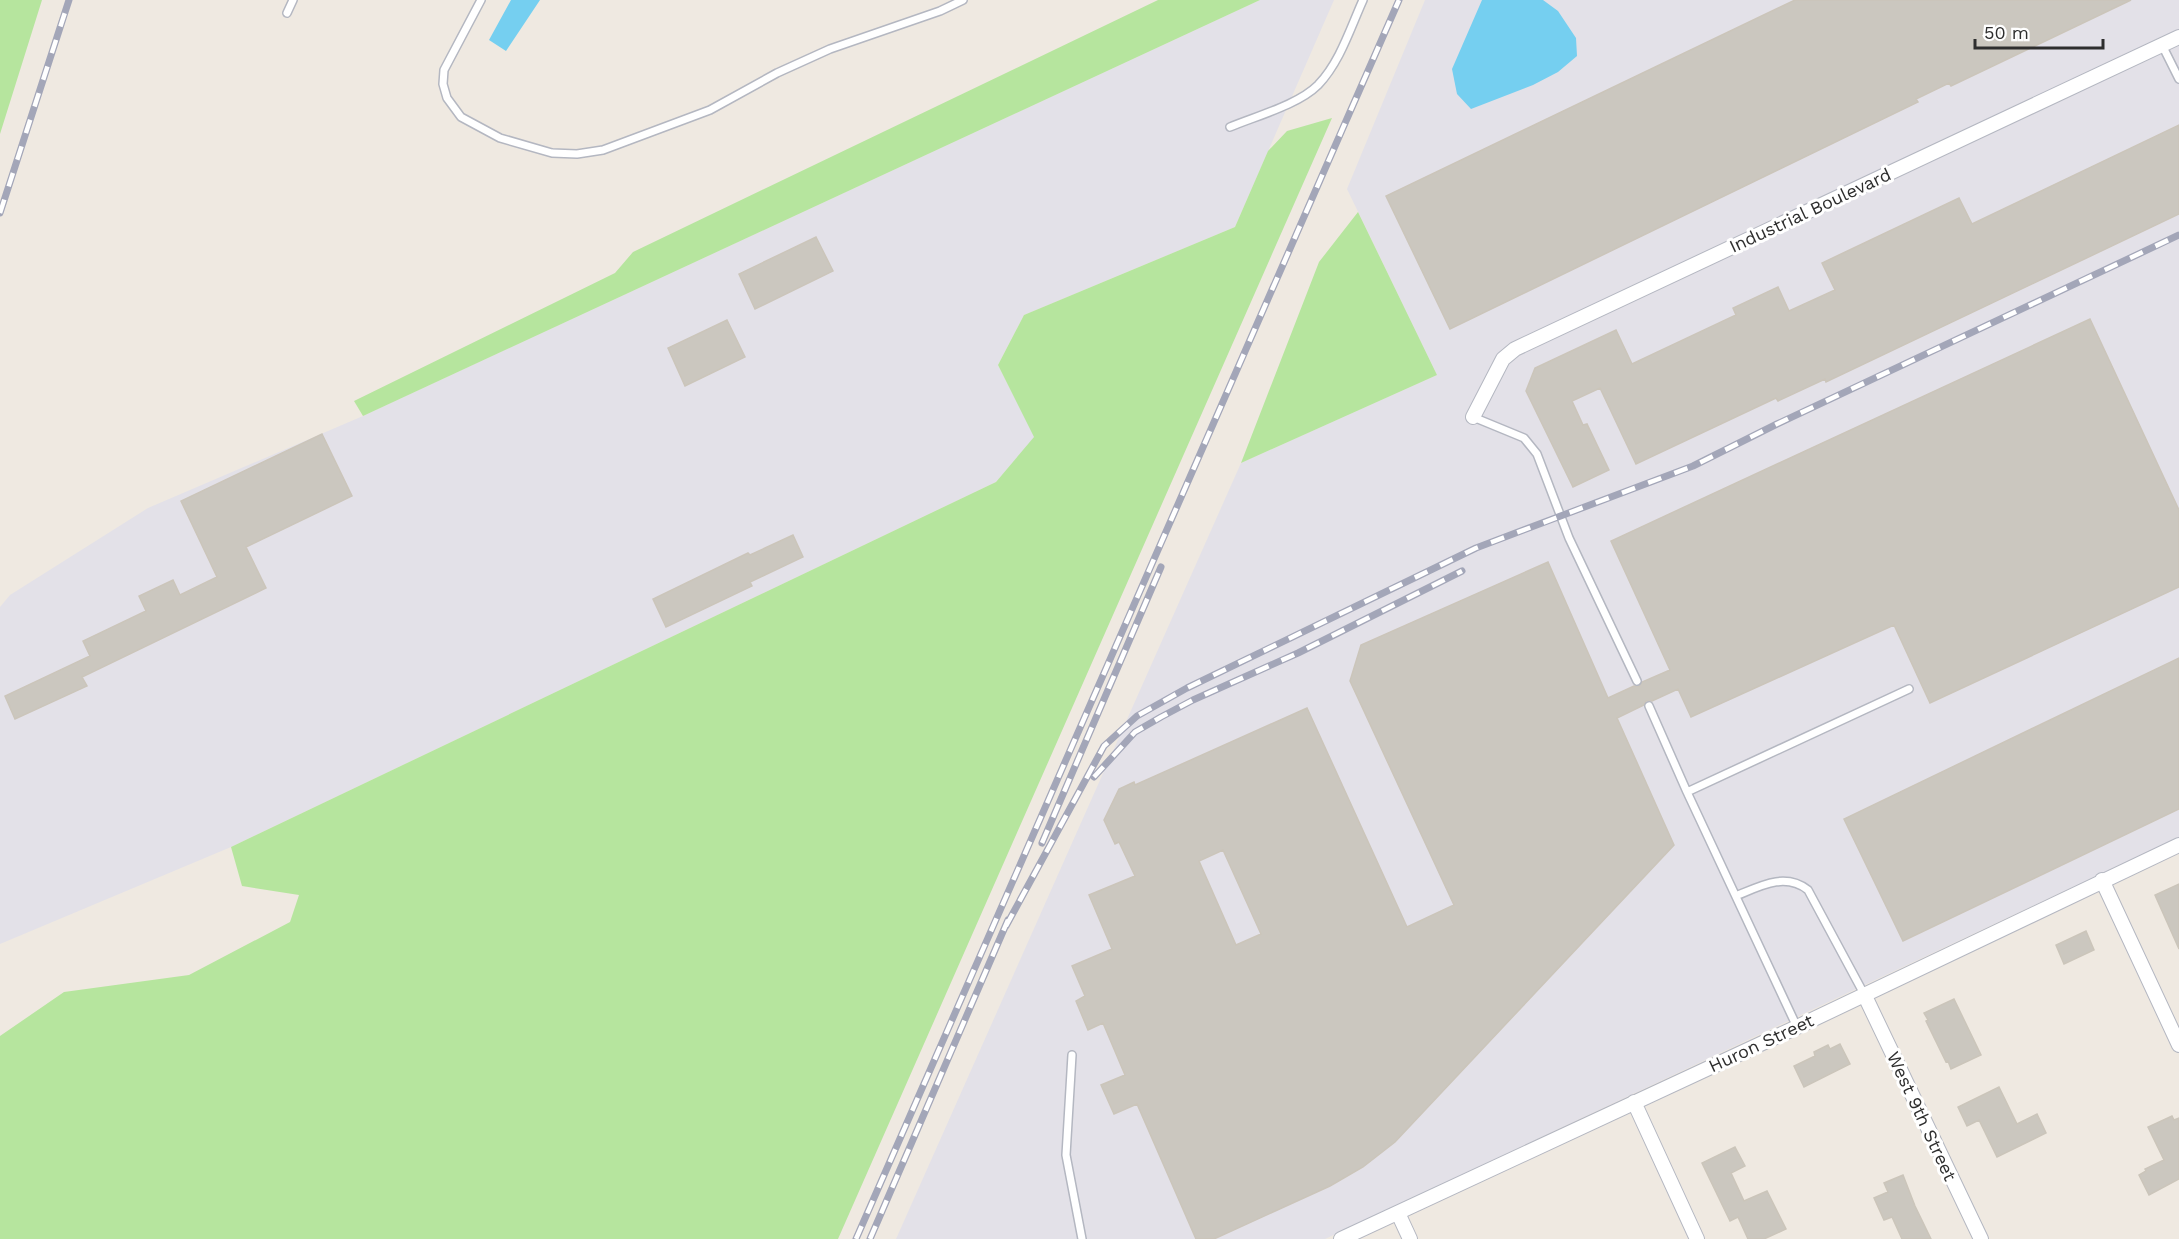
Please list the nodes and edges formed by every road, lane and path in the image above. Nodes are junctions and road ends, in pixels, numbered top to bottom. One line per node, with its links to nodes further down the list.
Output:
1 (292, 0): 5 (lane)
2 (481, 0): 3 (lane)
3 (963, 0)
4 (1363, 0): 9 (lane)
5 (287, 13)
6 (2179, 37): 7 (street, Industrial Boulevard)
7 (2163, 45): 8 (lane); 10 (street, Industrial Boulevard)
8 (2179, 79)
9 (1230, 126)
10 (1473, 417): 11 (lane)
11 (1637, 681)
12 (1909, 689): 14 (lane)
13 (1648, 706): 14 (lane)
14 (1687, 792): 17 (lane)
15 (2179, 845): 16 (street, Huron Street)
16 (2102, 880): 18 (street, Huron Street); 20 (street)
17 (1736, 896): 18 (lane); 19 (lane)
18 (1864, 994): 19 (street, Huron Street); 28 (street, West 9th Street)
19 (1797, 1027): 22 (street, Huron Street)
20 (2179, 1045)
21 (1072, 1055): 24 (lane)
22 (1634, 1102): 23 (street, Huron Street); 27 (street)
23 (1398, 1213): 25 (street, Huron Street); 26 (street)
24 (1082, 1239)
25 (1341, 1239)
26 (1410, 1239)
27 (1697, 1239)
28 (1981, 1239)

